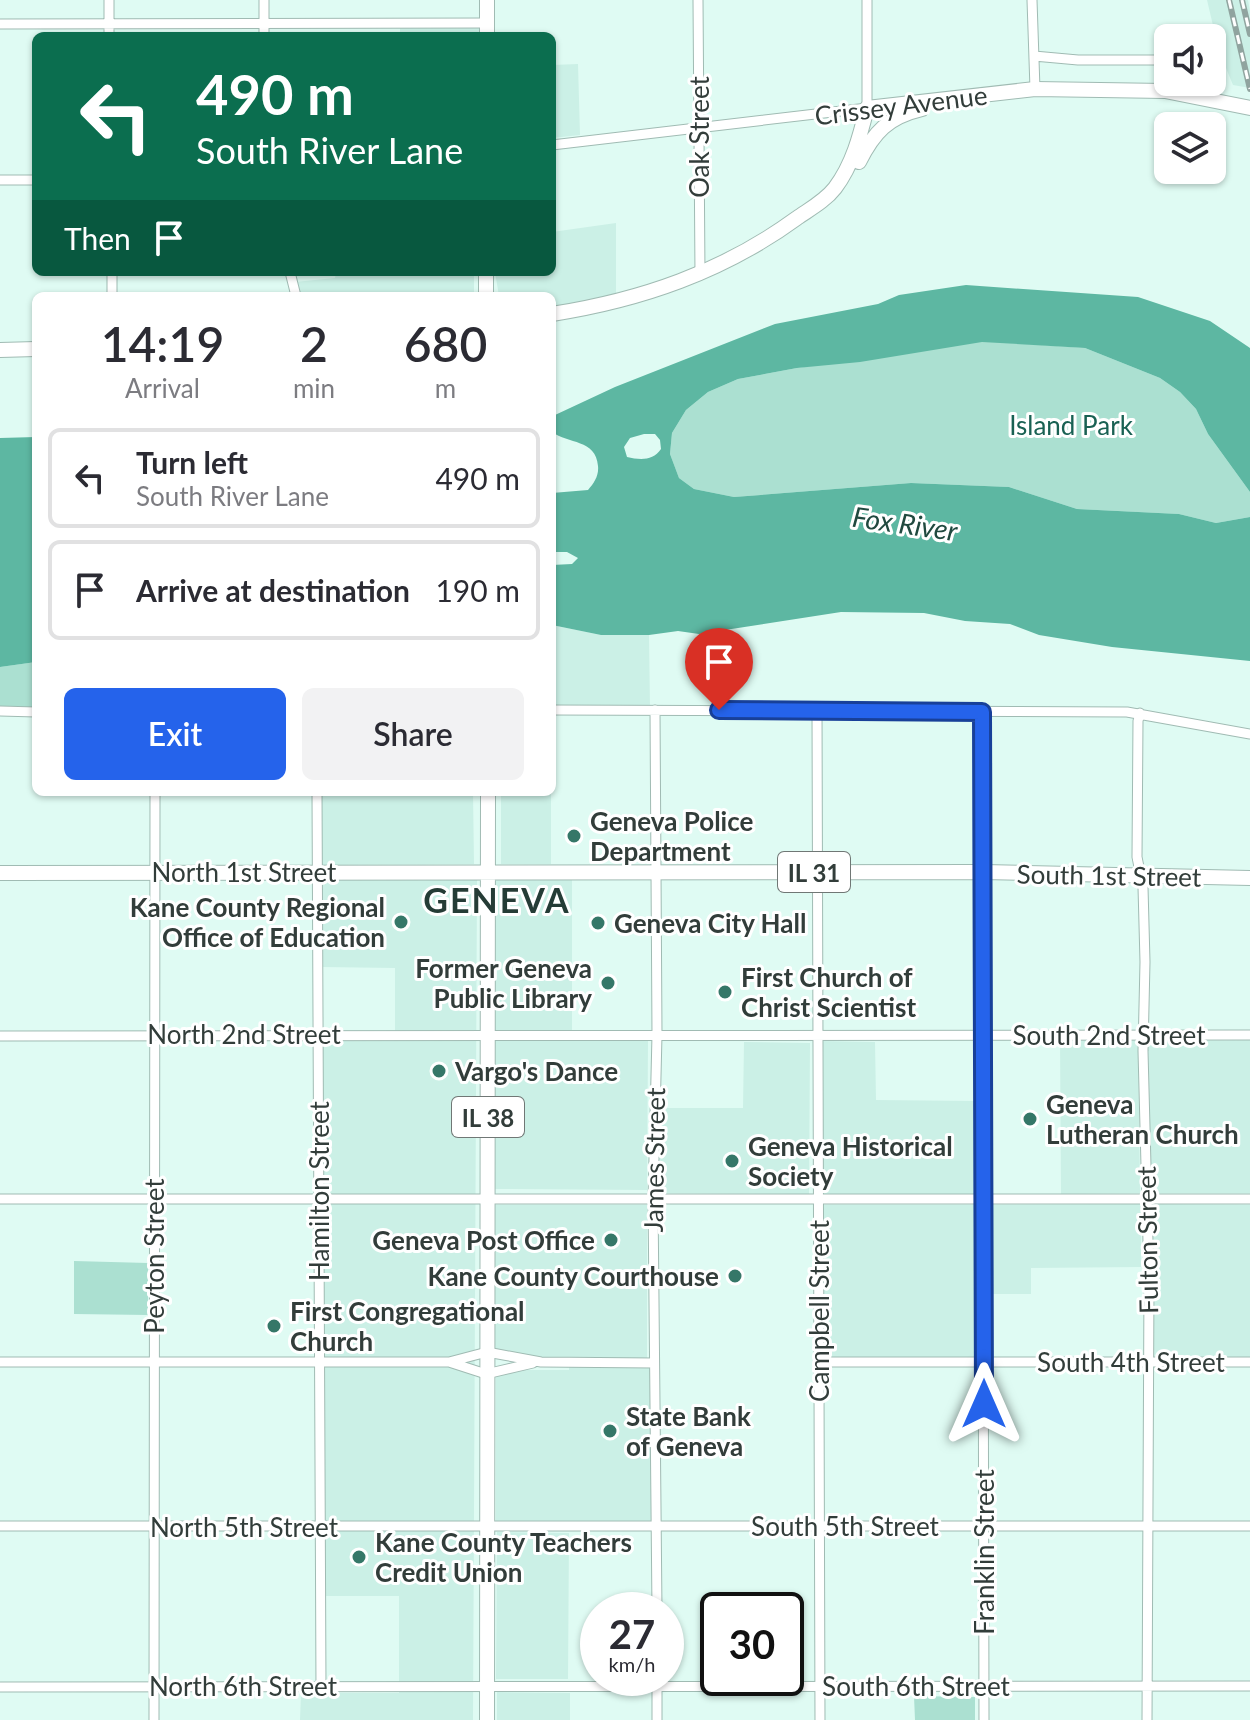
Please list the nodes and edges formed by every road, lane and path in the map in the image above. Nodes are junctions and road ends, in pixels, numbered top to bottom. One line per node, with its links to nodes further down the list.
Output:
1 (109, 0): 9 (street)
2 (264, 0): 7 (street)
3 (487, 0): 10 (main road)
4 (698, 0): 19 (street, Oak Street)
5 (867, 0): 17 (street)
6 (1032, 0): 13 (street)
7 (264, 23): 9 (street); 10 (street); 12 (street)
8 (0, 24): 9 (street)
9 (109, 24): 11 (street)
10 (487, 29)
11 (109, 32)
12 (264, 32)
13 (1034, 56): 14 (street); 15 (street)
14 (1154, 60)
15 (1035, 89): 16 (main road, Crissey Avenue); 18 (main road, Crissey Avenue)
16 (973, 97): 17 (main road, Crissey Avenue); 23 (main road)
17 (867, 108): 19 (street, Crissey Avenue); 23 (main road)
18 (1250, 108)
19 (699, 129): 20 (street, Crissey Avenue); 24 (street, Oak Street)
20 (556, 145)
21 (0, 180): 22 (street)
22 (32, 180)
23 (834, 189): 24 (main road)
24 (700, 275): 25 (main road)
25 (556, 313)
26 (32, 349): 27 (main road)
27 (0, 350)
28 (556, 710): 29 (street)
29 (655, 710): 30 (street); 41 (street, James Street)
30 (817, 710): 33 (street); 42 (street, Campbell Street)
31 (0, 711): 32 (street)
32 (32, 712)
33 (982, 712): 34 (street); 43 (street, Franklin Street)
34 (1140, 713): 35 (street); 46 (street, Fulton Street)
35 (1250, 734)
36 (155, 796): 39 (street, Peyton Street)
37 (317, 796): 40 (street, Hamilton Street)
38 (488, 796): 45 (main road, IL 38)
39 (153, 872): 40 (main road, North 1st Street / IL 31); 44 (main road, North 1st Street / IL 31); 48 (street, Peyton Street)
40 (318, 872): 45 (main road, North 1st Street / IL 31); 49 (street, Hamilton Street)
41 (656, 872): 42 (main road, South 1st Street / IL 31); 45 (main road, South 1st Street / IL 31); 51 (street, James Street)
42 (819, 872): 43 (main road, South 1st Street / IL 31); 55 (street, Campbell Street)
43 (984, 872): 46 (main road, South 1st Street / IL 31); 56 (street, Franklin Street)
44 (0, 873)
45 (488, 873): 50 (main road, IL 38)
46 (1140, 875): 47 (main road, South 1st Street / IL 31); 52 (street, Fulton Street)
47 (1250, 878)
48 (154, 1034): 49 (street, North 2nd Street); 54 (street, North 2nd Street); 57 (street, Peyton Street)
49 (318, 1034): 50 (street, North 2nd Street); 61 (street, Hamilton Street)
50 (488, 1035): 51 (street, South 2nd Street); 65 (main road, IL 38)
51 (657, 1035): 55 (street, South 2nd Street); 62 (street, James Street)
52 (1144, 1035): 53 (street, South 2nd Street); 56 (street, South 2nd Street); 59 (street, Fulton Street)
53 (1250, 1035)
54 (0, 1036)
55 (818, 1036): 56 (street, South 2nd Street); 63 (street, Campbell Street)
56 (982, 1036): 58 (street, Franklin Street)
57 (154, 1198): 60 (street); 61 (street); 68 (street, Peyton Street)
58 (982, 1198): 59 (street); 63 (street); 73 (street, Franklin Street)
59 (1147, 1198): 64 (street); 74 (street, Fulton Street)
60 (0, 1199)
61 (318, 1199): 65 (street); 69 (street, Hamilton Street)
62 (653, 1199): 63 (street); 65 (street); 76 (street, James Street)
63 (818, 1199): 72 (street, Campbell Street)
64 (1250, 1199)
65 (488, 1200): 66 (main road, IL 38)
66 (487, 1352): 70 (street); 71 (street); 77 (main road, IL 38)
67 (0, 1362): 68 (street)
68 (154, 1362): 69 (street); 85 (street, Peyton Street)
69 (319, 1362): 70 (street); 80 (street, Hamilton Street)
70 (449, 1362): 77 (street)
71 (541, 1362): 76 (street); 77 (street)
72 (820, 1362): 73 (street, South 4th Street); 81 (street, Campbell Street)
73 (983, 1362): 74 (street, South 4th Street); 82 (street, Franklin Street)
74 (1148, 1362): 75 (street, South 4th Street); 83 (street, Fulton Street)
75 (1250, 1362)
76 (654, 1363): 78 (street, James Street)
77 (486, 1374): 86 (main road, IL 38)
78 (656, 1525): 81 (street, South 5th Street); 86 (street, South 5th Street); 87 (street, James Street)
79 (0, 1526): 85 (street, North 5th Street)
80 (320, 1526): 85 (street, North 5th Street); 86 (street, North 5th Street); 97 (street, Hamilton Street)
81 (819, 1526): 82 (street, South 5th Street); 91 (street, Campbell Street)
82 (983, 1526): 83 (street, South 5th Street); 92 (street, Franklin Street)
83 (1147, 1526): 84 (street, South 5th Street); 93 (street, Fulton Street)
84 (1250, 1526)
85 (154, 1527): 96 (street, Peyton Street)
86 (488, 1527): 90 (main road, IL 38)
87 (657, 1592)
88 (684, 1683): 91 (street, South 6th Street)
89 (580, 1684): 90 (street, South 6th Street)
90 (487, 1686): 97 (street, North 6th Street); 100 (main road, IL 38)
91 (820, 1686): 92 (street, South 6th Street); 102 (street, Campbell Street)
92 (984, 1686): 93 (street, South 6th Street); 103 (street, Franklin Street)
93 (1148, 1686): 94 (street, South 6th Street); 104 (street, Fulton Street)
94 (1250, 1686)
95 (0, 1687): 96 (street, North 6th Street)
96 (154, 1687): 97 (street, North 6th Street); 99 (street, Peyton Street)
97 (321, 1687)
98 (657, 1696): 101 (street)
99 (154, 1720)
100 (487, 1720)
101 (657, 1720)
102 (820, 1720)
103 (984, 1720)
104 (1147, 1720)

